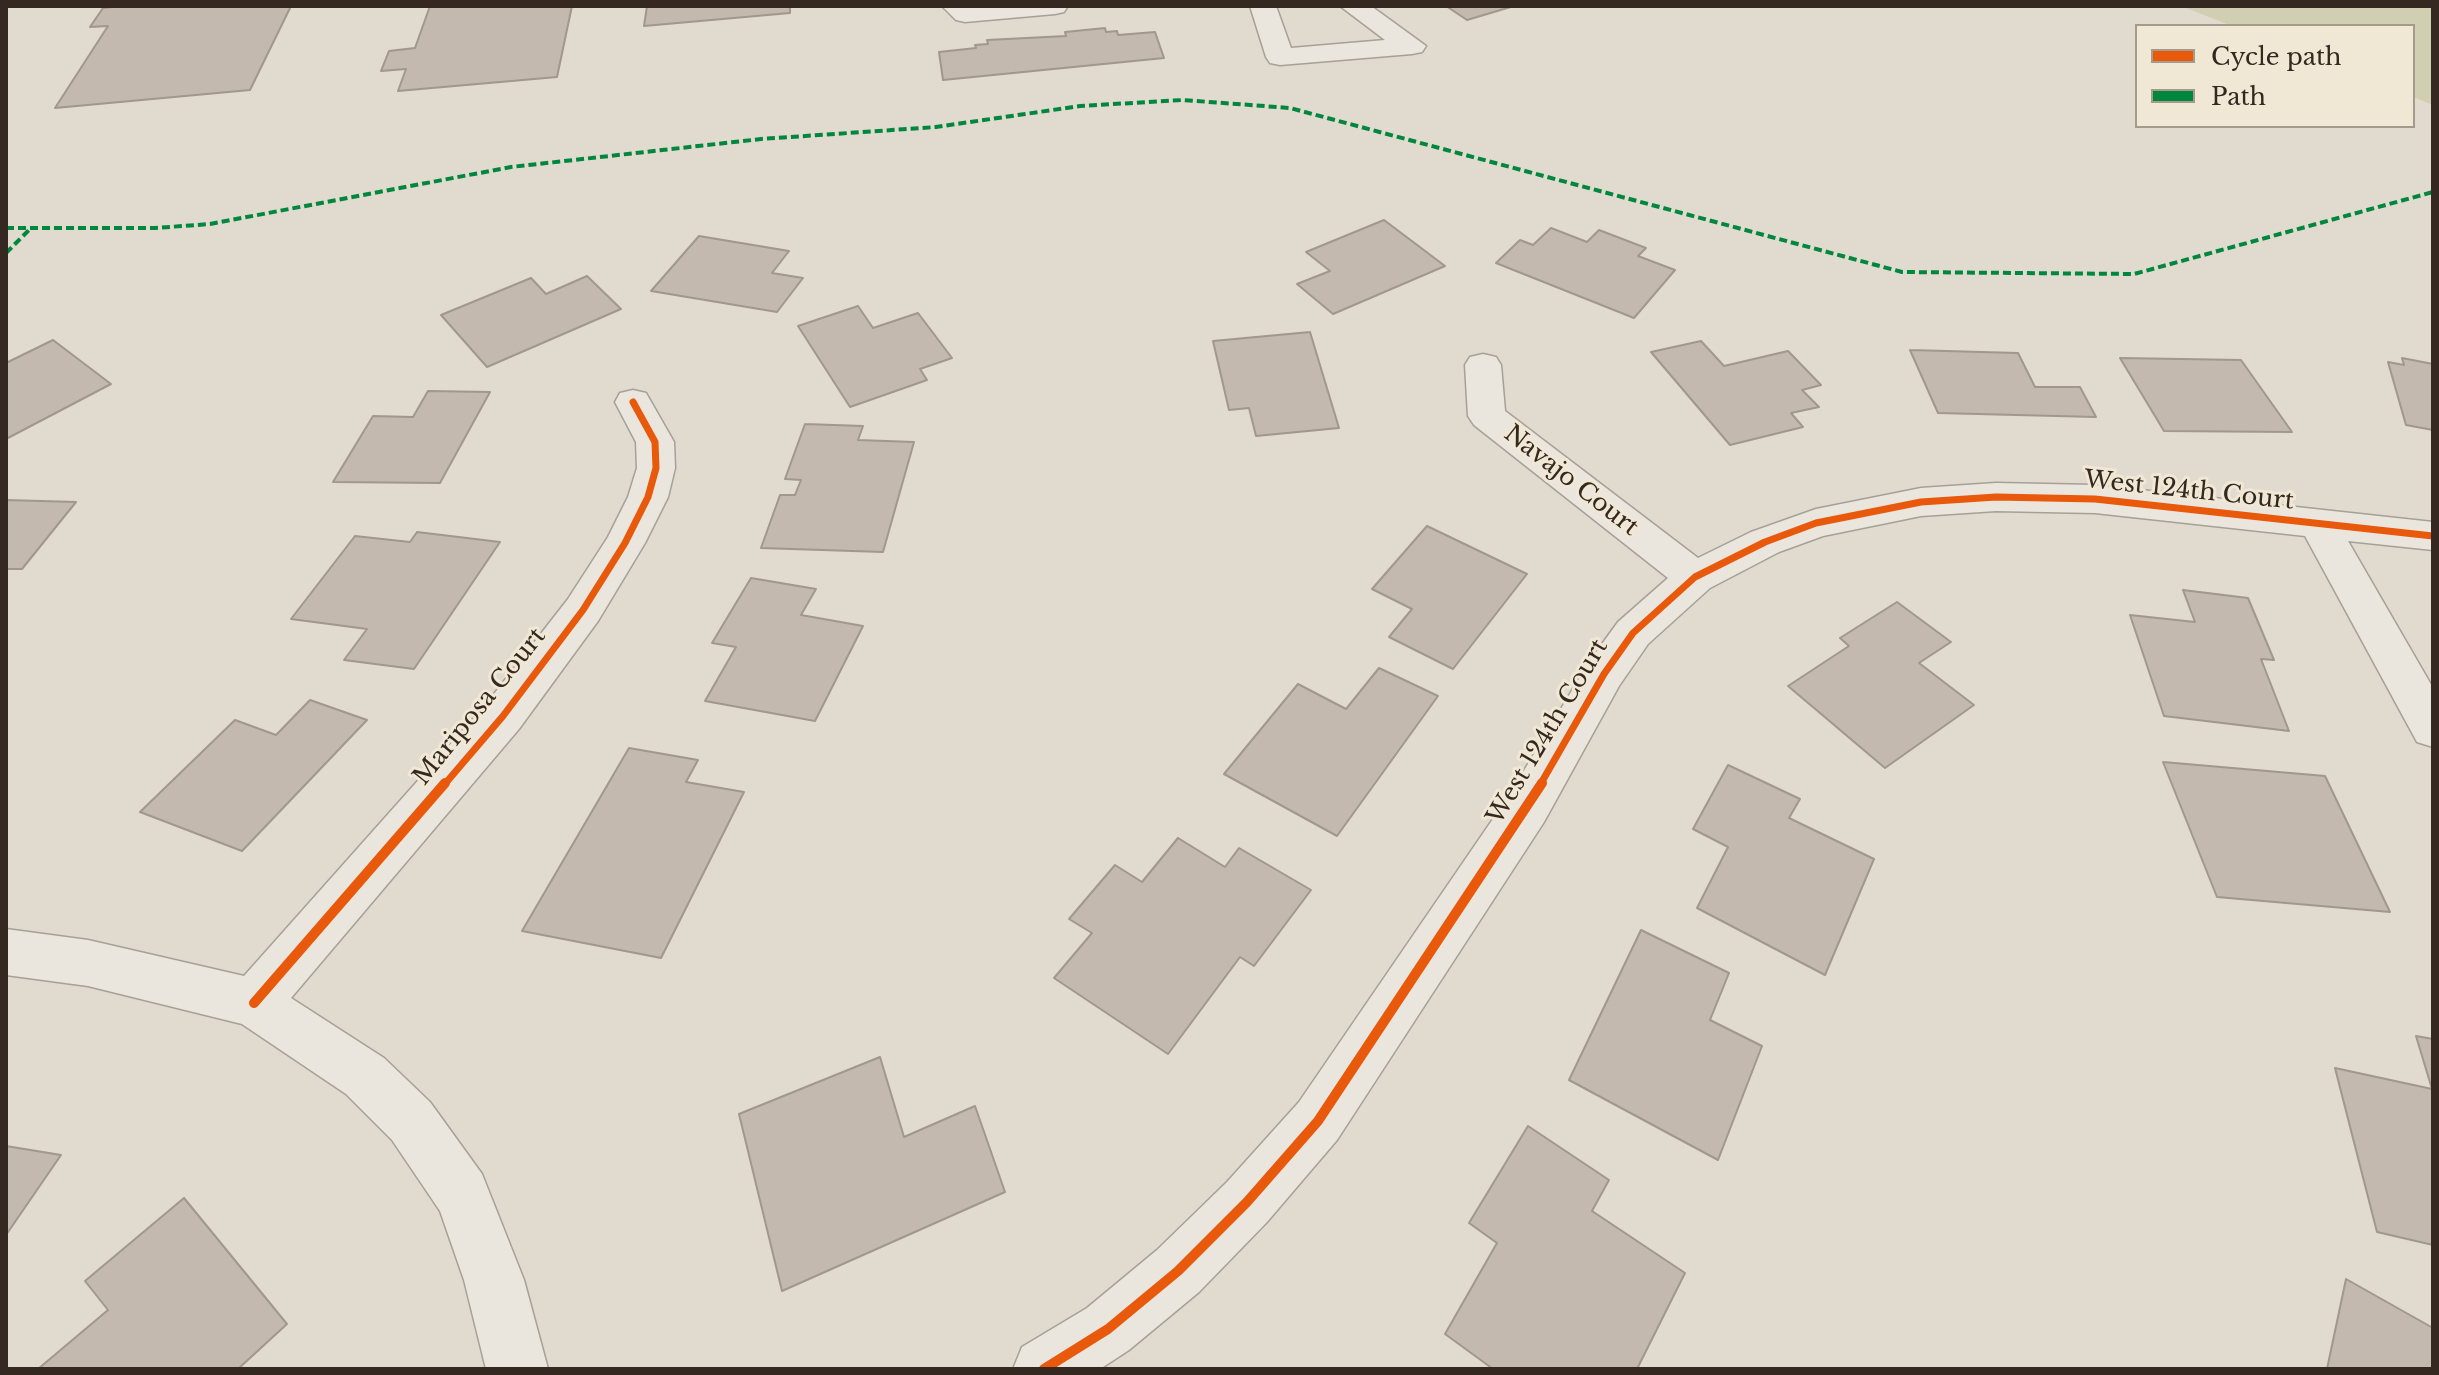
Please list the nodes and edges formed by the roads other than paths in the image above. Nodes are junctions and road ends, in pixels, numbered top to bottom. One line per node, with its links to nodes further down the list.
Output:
1 (955, 6): 2 (street)
2 (1055, 6)
3 (1263, 6): 4 (street)
4 (1353, 6)
5 (1483, 365): 9 (street, Navajo Court)
6 (633, 402): 12 (street, Mariposa Court)
7 (2319, 525): 8 (street, West 124th Court); 9 (street, West 124th Court); 10 (street)
8 (2433, 536)
9 (1695, 577): 14 (street, West 124th Court)
10 (2433, 729)
11 (6, 952): 12 (street)
12 (254, 1003): 13 (street)
13 (517, 1369)
14 (1044, 1369)

